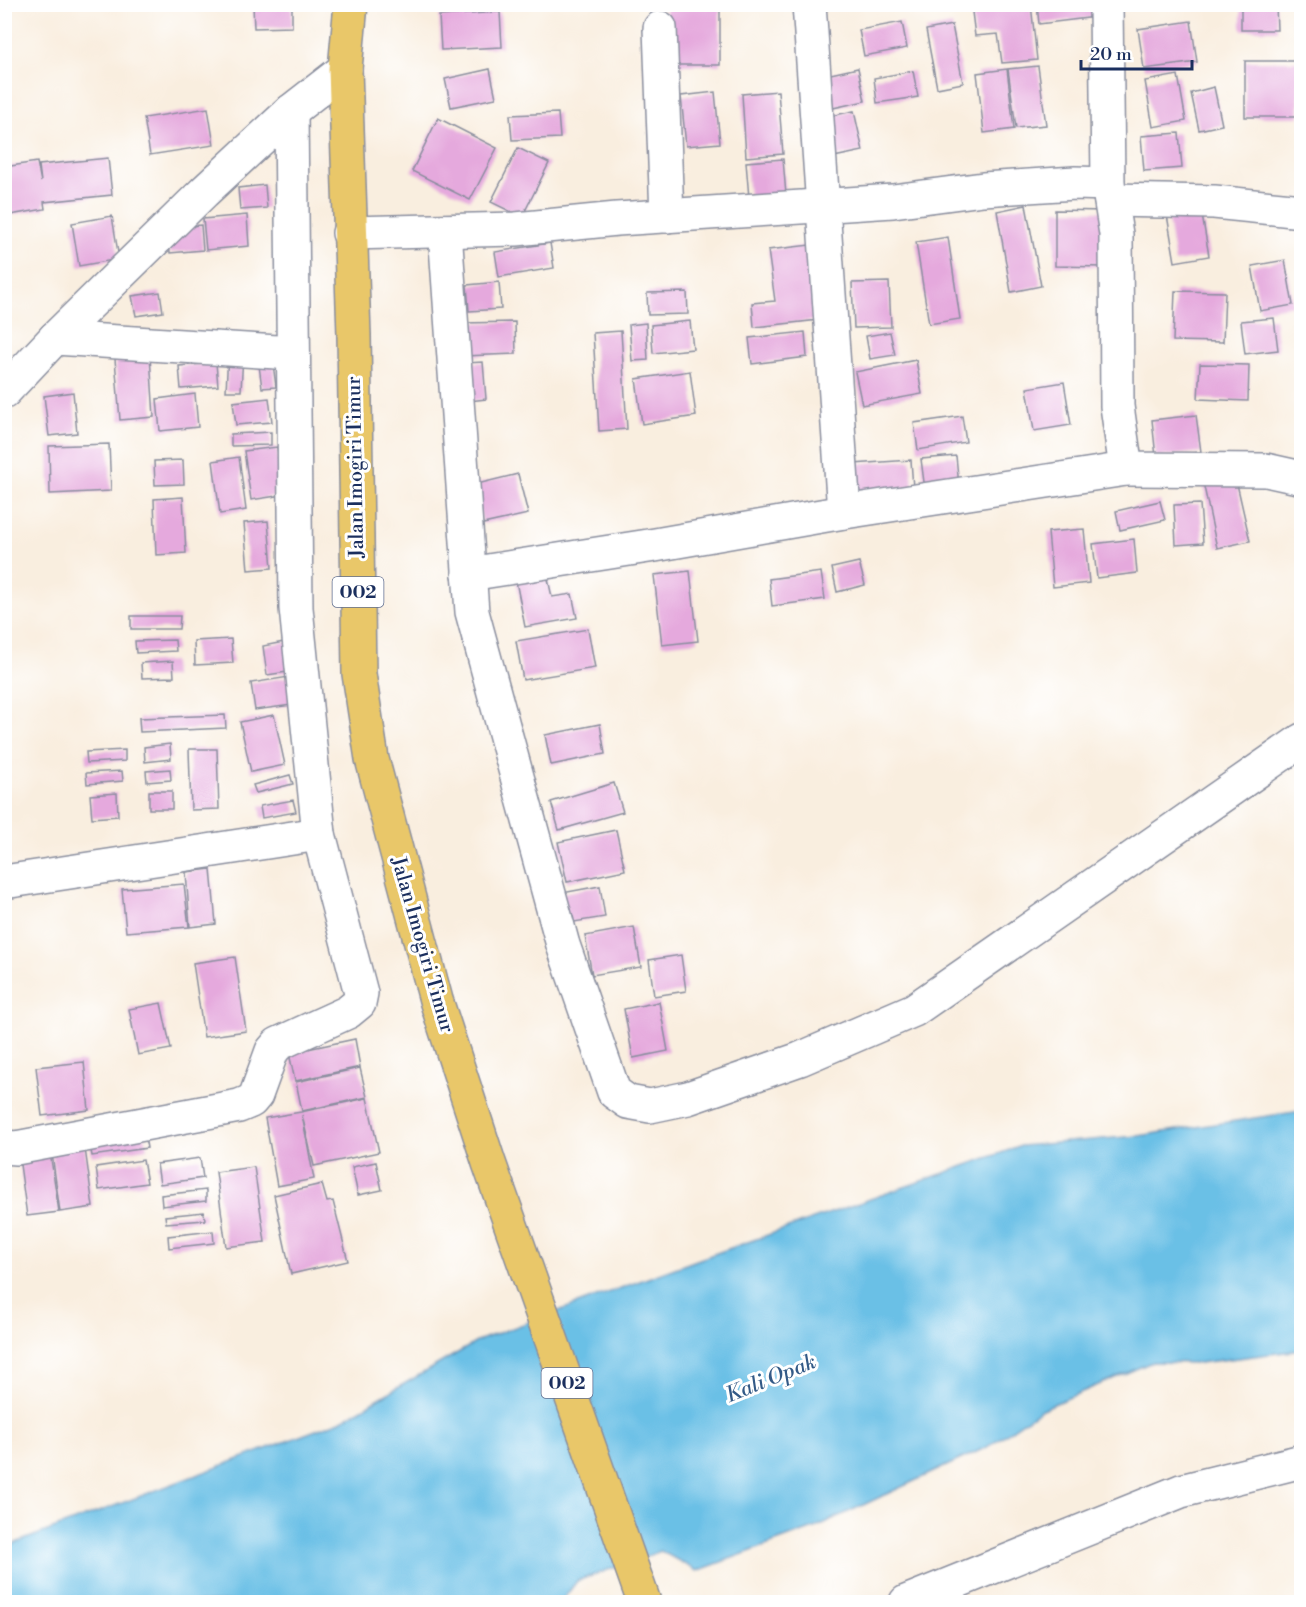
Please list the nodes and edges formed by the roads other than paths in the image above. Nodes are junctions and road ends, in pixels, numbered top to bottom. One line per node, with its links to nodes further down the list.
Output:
1 (809, 4): 8 (street)
2 (1106, 4): 7 (street)
3 (352, 5): 5 (main road, Jalan Imogiri Timur / 002)
4 (660, 28): 10 (street)
5 (345, 69): 6 (street); 12 (main road, Jalan Imogiri Timur / 002)
6 (291, 111): 13 (street); 14 (street)
7 (1109, 192): 8 (street); 9 (street); 16 (street)
8 (823, 206): 10 (street); 18 (street)
9 (1302, 211)
10 (667, 216): 11 (street)
11 (446, 231): 12 (street); 19 (street)
12 (349, 233): 25 (main road, Jalan Imogiri Timur / 002)
13 (55, 338): 14 (street); 15 (street)
14 (293, 353): 21 (street)
15 (4, 392)
16 (1126, 469): 17 (street); 18 (street)
17 (1302, 478)
18 (844, 512): 19 (street)
19 (470, 574): 20 (street)
20 (1302, 740)
21 (319, 834): 22 (street); 23 (street)
22 (4, 882)
23 (4, 1147)
24 (1302, 1461): 26 (street)
25 (644, 1602)
26 (906, 1602)

